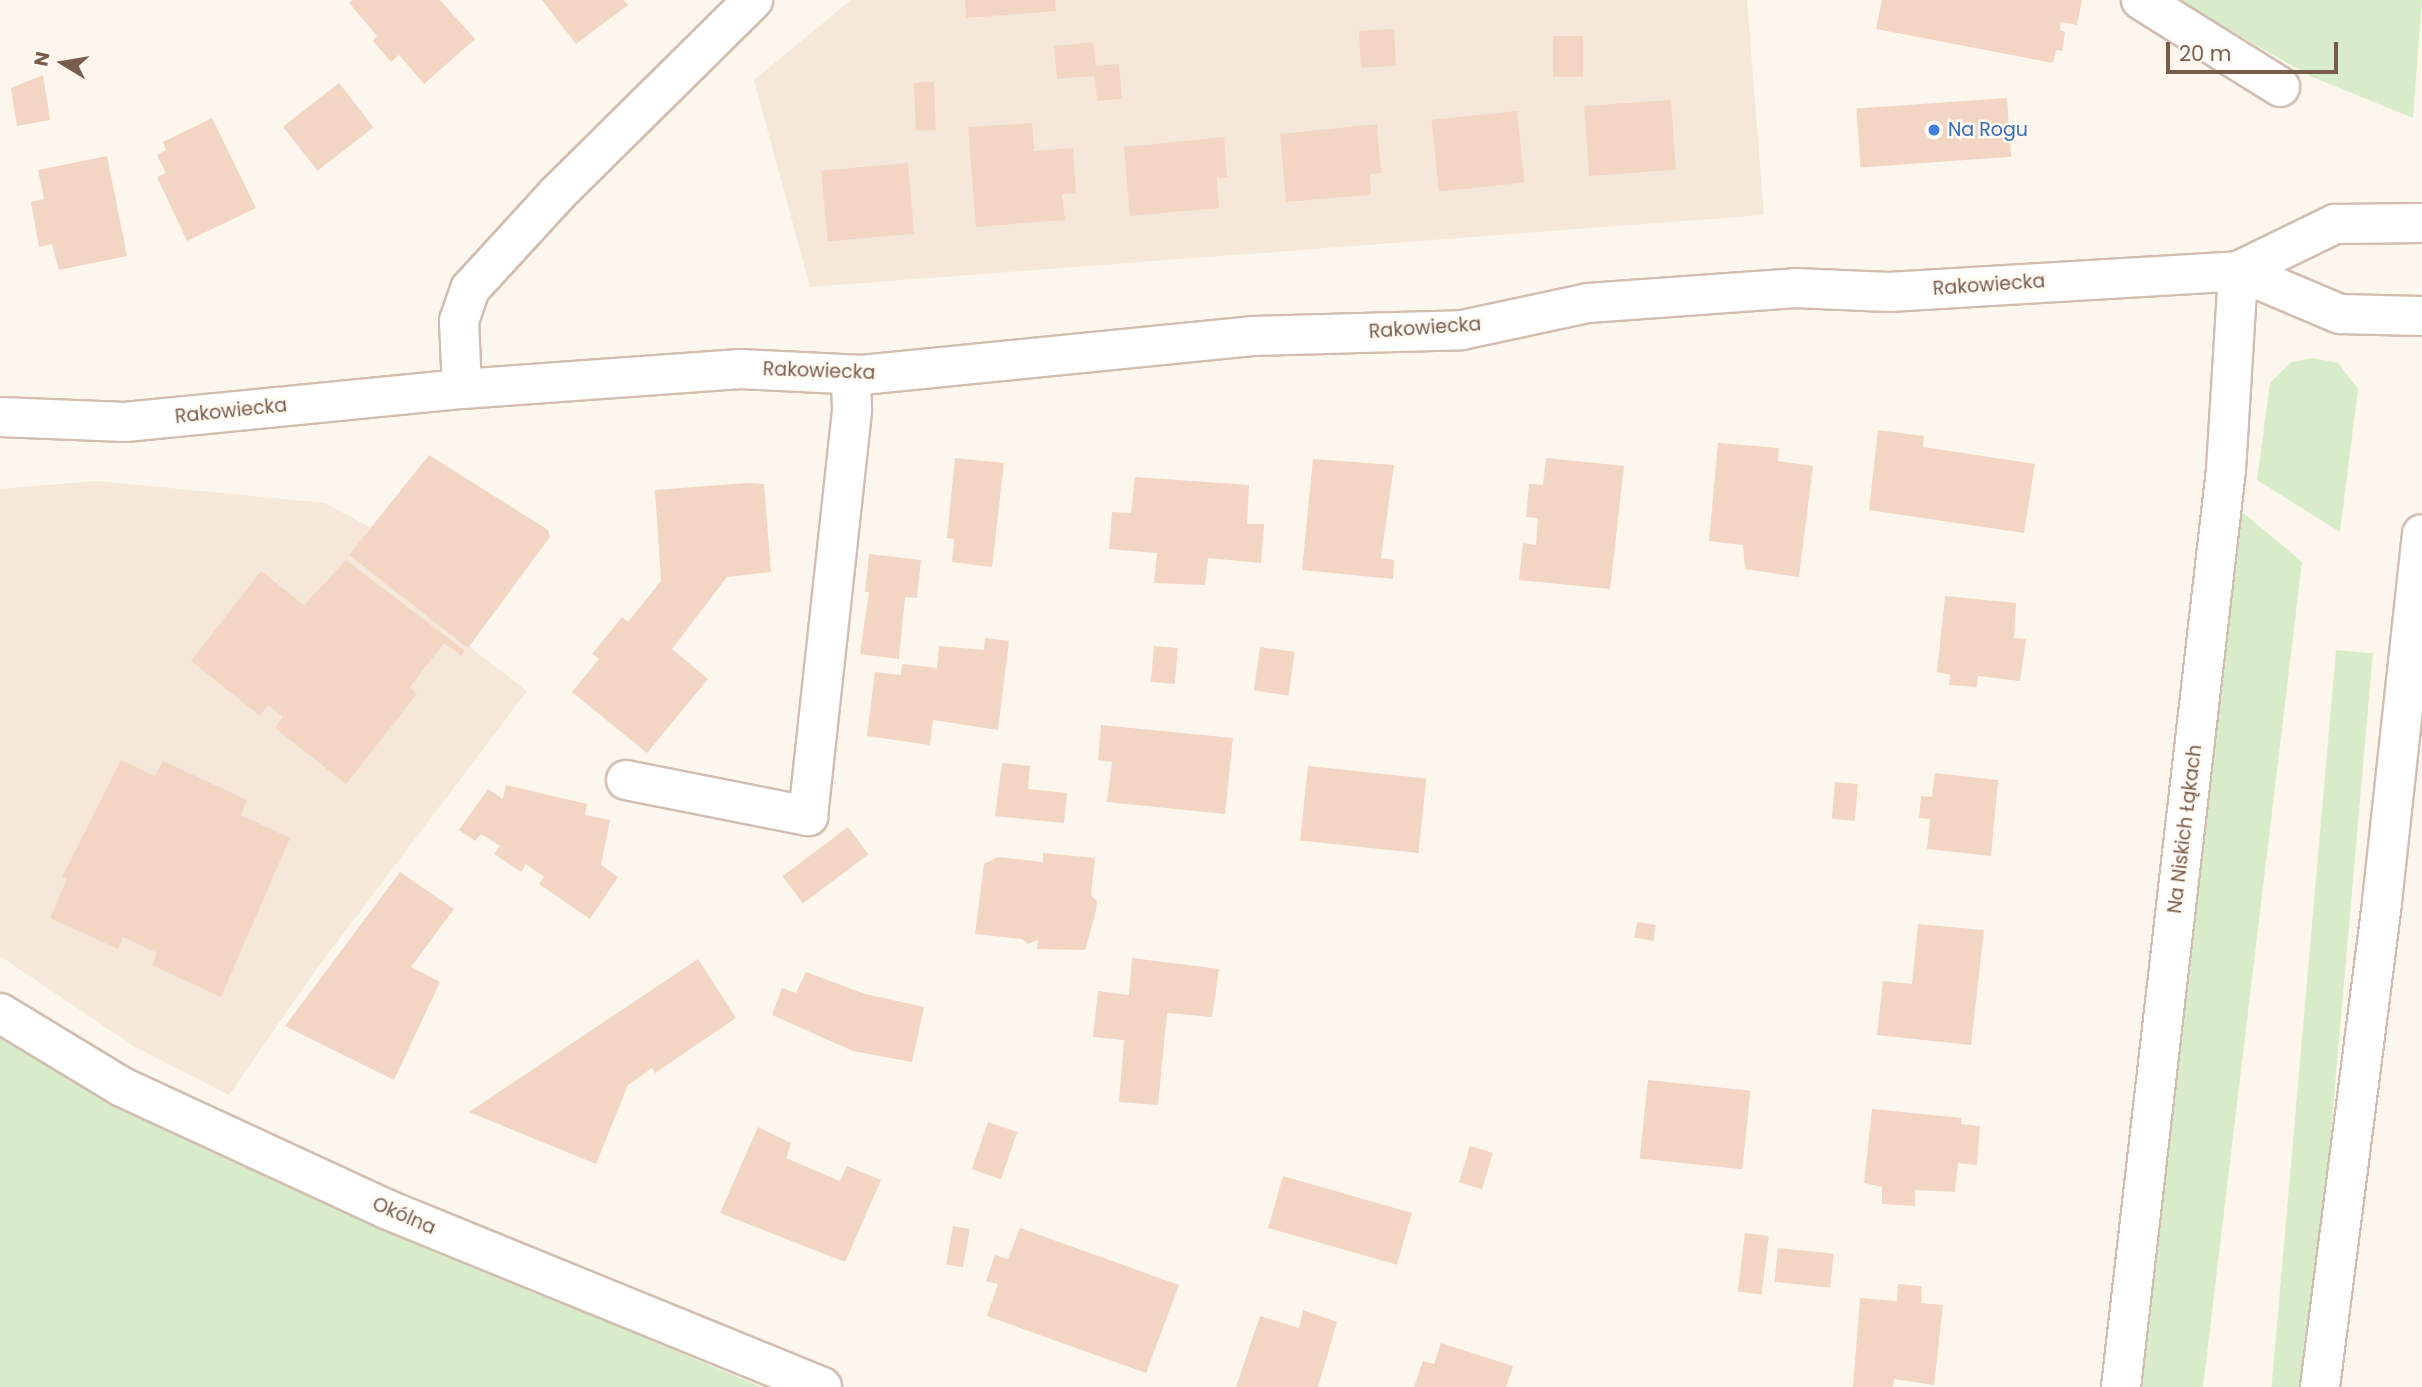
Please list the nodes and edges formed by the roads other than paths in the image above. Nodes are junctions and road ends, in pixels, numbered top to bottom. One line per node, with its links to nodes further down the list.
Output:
1 (753, 0): 8 (street)
2 (2141, 0): 3 (street)
3 (2280, 87)
4 (2422, 223): 5 (street)
5 (2238, 271): 6 (street, Rakowiecka); 7 (street, Rakowiecka); 14 (street, Na Niskich Łąkach)
6 (2422, 316)
7 (851, 376): 8 (street, Rakowiecka); 11 (street)
8 (462, 389): 9 (street, Rakowiecka)
9 (0, 417)
10 (2422, 534): 15 (street)
11 (626, 780)
12 (0, 1013): 13 (street, Okólna)
13 (822, 1387)
14 (2121, 1387)
15 (2320, 1387)

